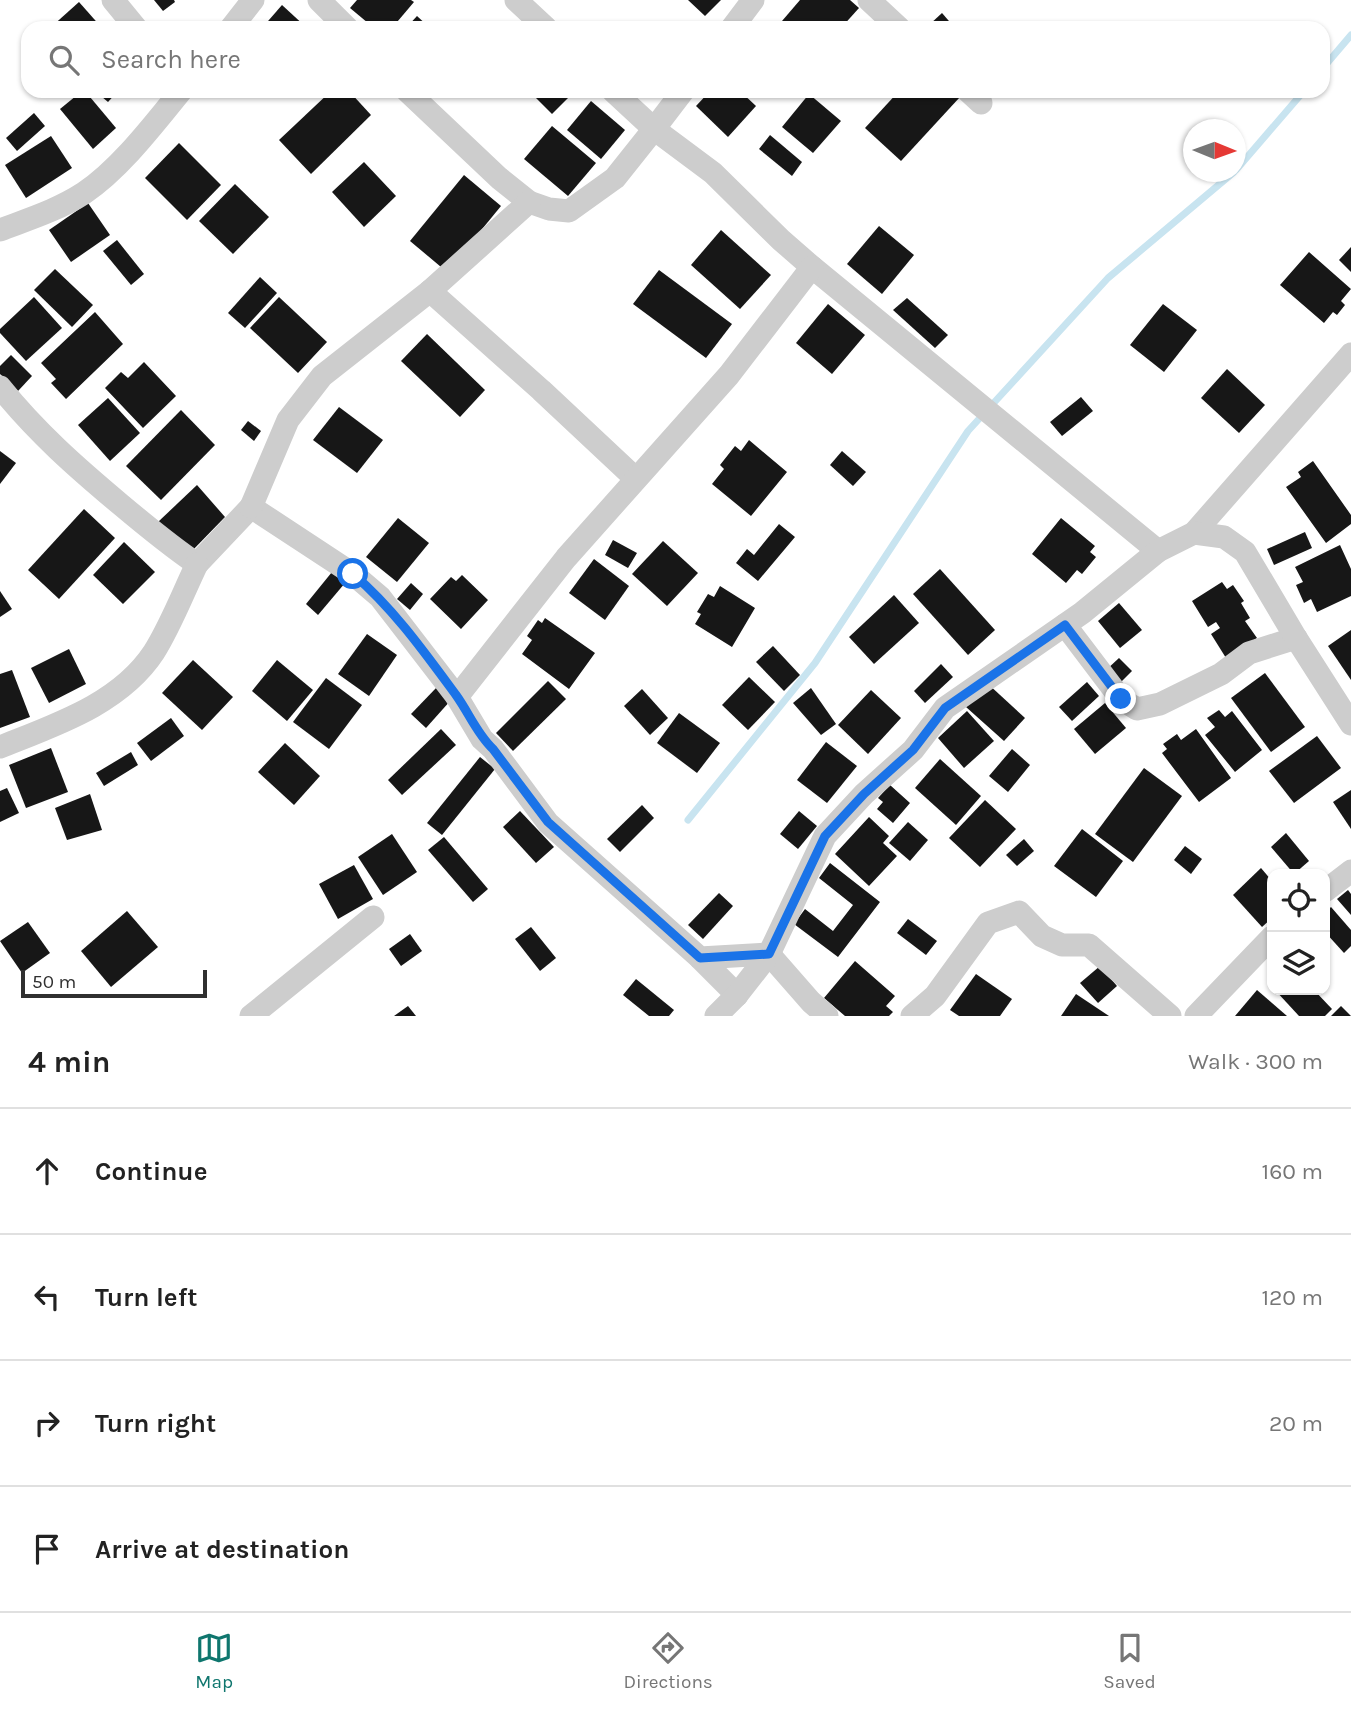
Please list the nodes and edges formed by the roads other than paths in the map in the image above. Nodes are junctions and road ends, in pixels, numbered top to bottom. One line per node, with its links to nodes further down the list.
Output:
1 (113, 0): 7 (street)
2 (253, 0): 8 (street)
3 (319, 0): 9 (street)
4 (516, 0): 10 (street)
5 (753, 0): 11 (street)
6 (869, 0): 12 (street)
7 (130, 21)
8 (236, 21)
9 (340, 21)
10 (538, 21)
11 (737, 21)
12 (892, 21)
13 (175, 98): 19 (street)
14 (414, 98): 18 (street)
15 (621, 98): 17 (street)
16 (678, 98): 17 (street)
17 (654, 129): 18 (street); 20 (street)
18 (529, 202): 21 (street)
19 (0, 230)
20 (813, 267): 24 (street); 27 (street)
21 (430, 291): 24 (street); 25 (street)
22 (1351, 354): 26 (street)
23 (0, 387): 28 (street)
24 (636, 479): 31 (street)
25 (251, 507): 28 (street); 31 (street)
26 (1194, 533): 27 (street); 30 (street)
27 (1158, 551): 29 (street)
28 (197, 564): 33 (street)
29 (1065, 625): 30 (street); 38 (street)
30 (1296, 638): 32 (street)
31 (457, 697): 39 (street)
32 (1351, 724)
33 (0, 747)
34 (1351, 871): 35 (street)
35 (1330, 887)
36 (373, 917): 41 (street)
37 (1267, 942): 46 (street)
38 (769, 954): 39 (street); 40 (street); 43 (street)
39 (700, 958): 40 (street)
40 (737, 995): 42 (street)
41 (251, 1016)
42 (716, 1016)
43 (827, 1016)
44 (912, 1016): 45 (street)
45 (1170, 1016)
46 (1196, 1016)

